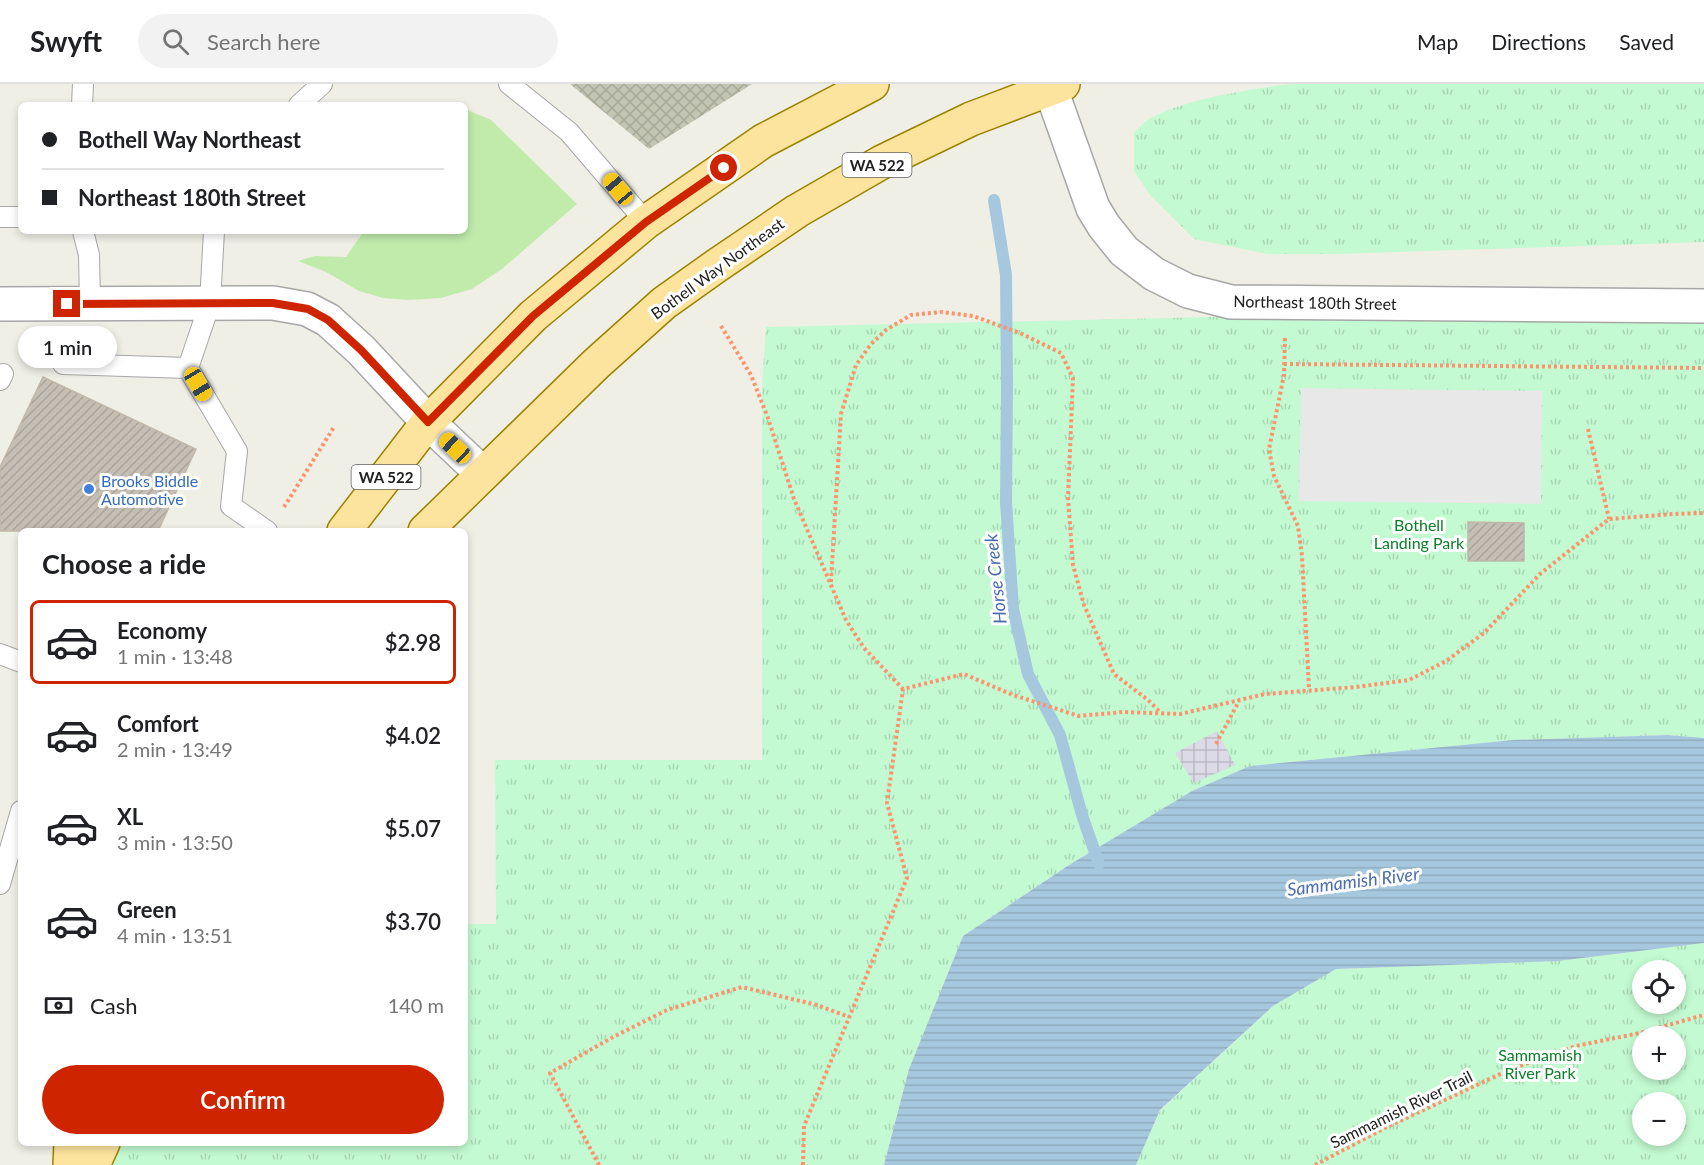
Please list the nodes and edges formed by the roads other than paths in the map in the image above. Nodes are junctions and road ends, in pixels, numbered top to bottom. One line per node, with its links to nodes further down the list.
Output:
1 (83, 84): 6 (lane)
2 (322, 84): 7 (lane)
3 (509, 84): 10 (lane)
4 (872, 84): 10 (main road, WA 522)
5 (1054, 85): 16 (street, Northeast 180th Street); 20 (main road, Bothell Way Northeast / WA 522)
6 (82, 102)
7 (302, 102)
8 (0, 217): 9 (lane)
9 (18, 217)
10 (646, 222): 19 (main road, WA 522)
11 (84, 234): 13 (lane)
12 (214, 234): 14 (lane)
13 (90, 303): 14 (street); 15 (street)
14 (210, 303): 18 (lane); 19 (street)
15 (0, 304)
16 (1704, 306)
17 (63, 364): 18 (lane)
18 (188, 368): 21 (lane)
19 (428, 422): 20 (street); 22 (main road, WA 522)
20 (483, 474): 23 (main road, Bothell Way Northeast / WA 522)
21 (263, 528)
22 (346, 528)
23 (428, 528)
24 (0, 654): 25 (lane)
25 (18, 661)
26 (18, 821): 27 (lane)
27 (0, 884)
28 (71, 1146): 30 (main road)
29 (102, 1146): 31 (main road)
30 (70, 1165)
31 (93, 1165)

